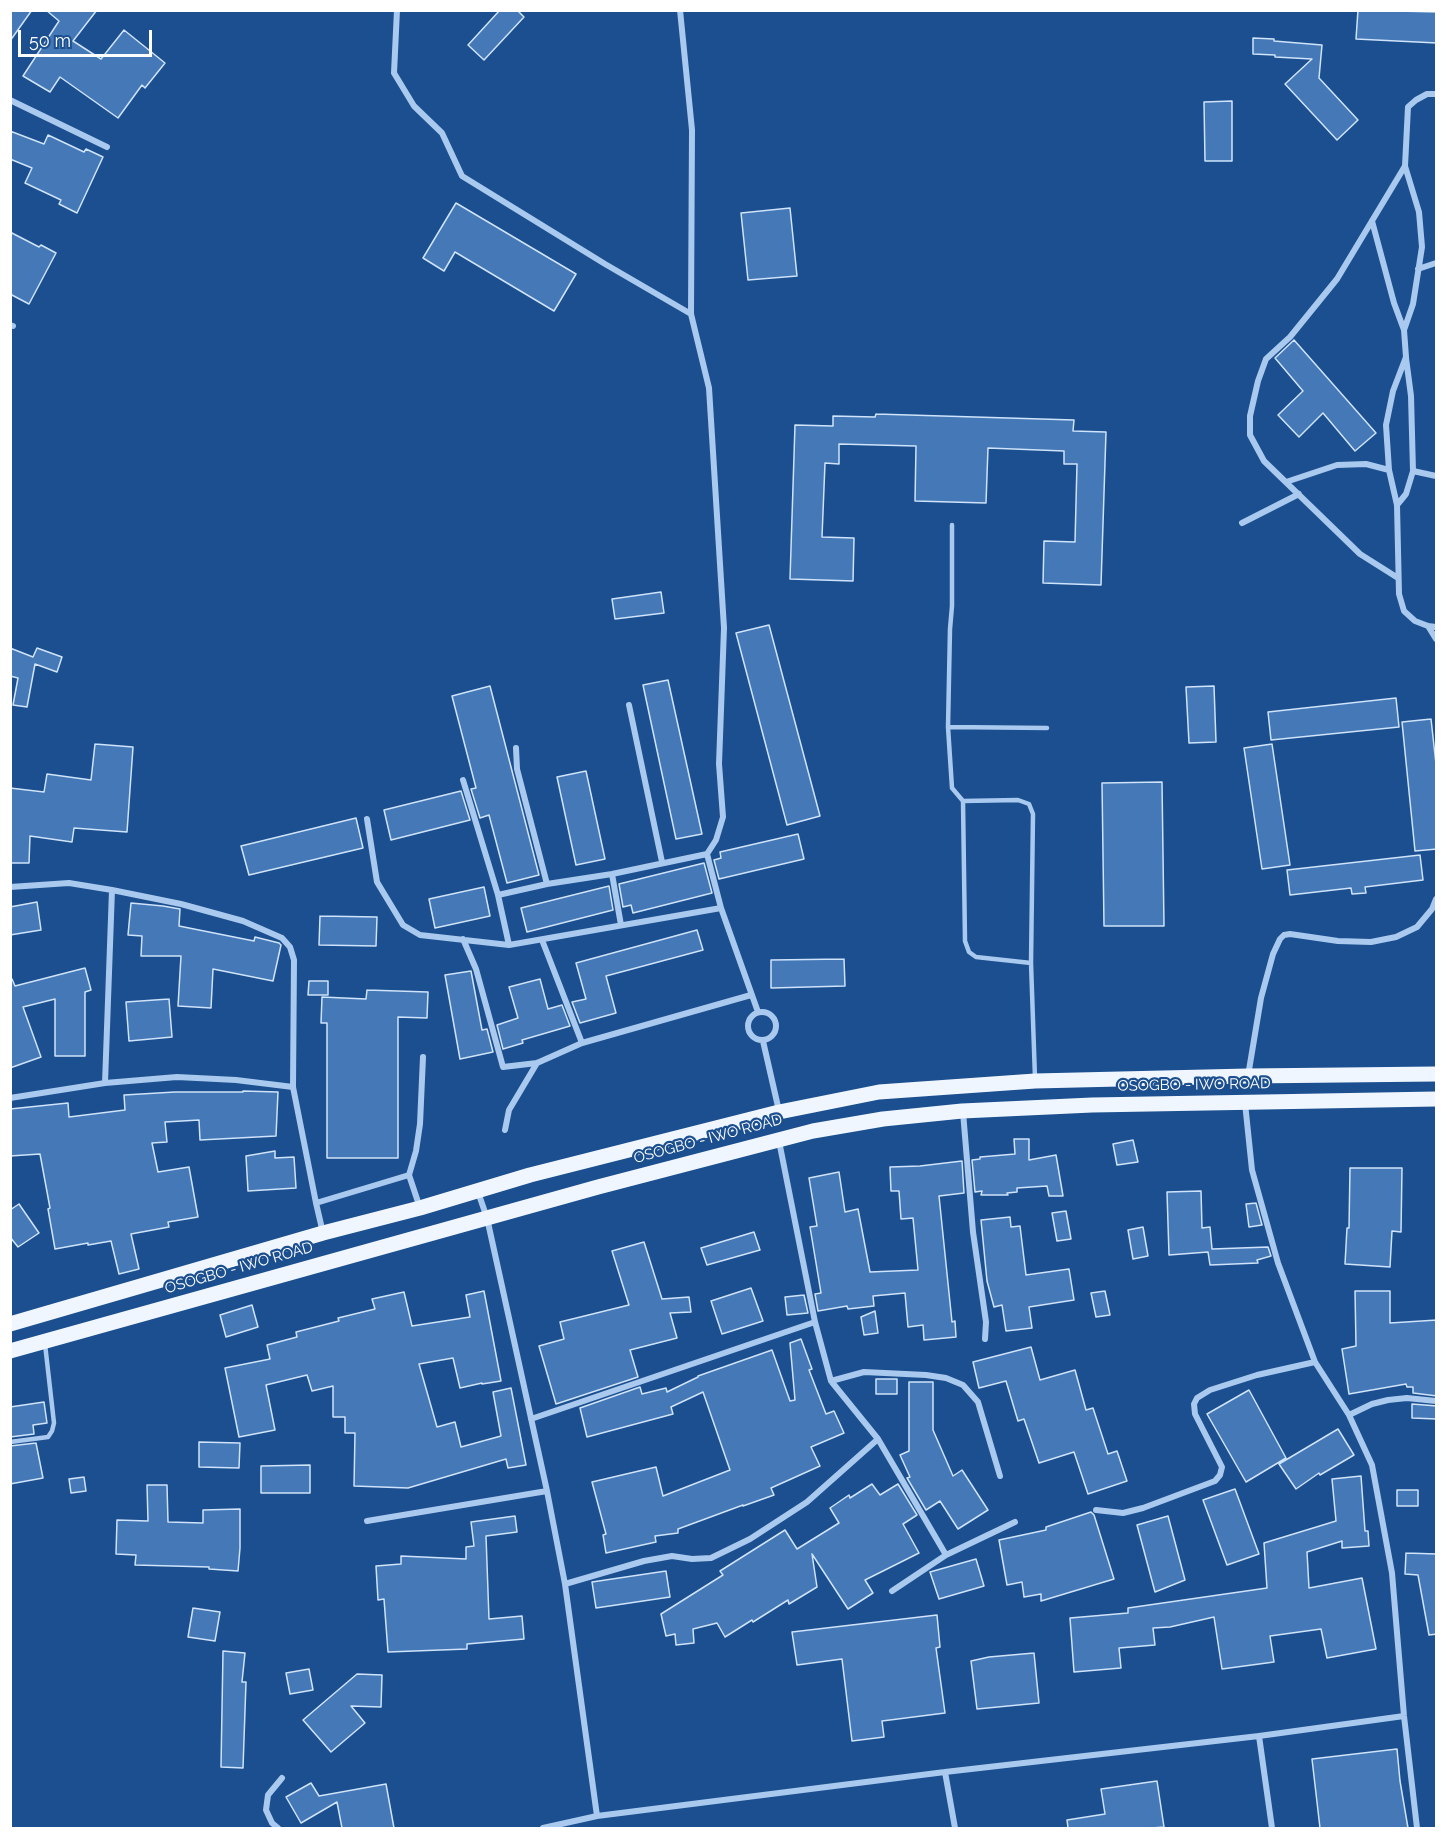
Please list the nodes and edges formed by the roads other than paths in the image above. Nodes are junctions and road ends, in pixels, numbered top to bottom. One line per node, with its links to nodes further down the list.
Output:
1 (397, 10): 10 (street)
2 (680, 10): 10 (street)
3 (1437, 94): 6 (street)
4 (10, 100): 5 (street)
5 (107, 147)
6 (1405, 166): 7 (street); 9 (street)
7 (1372, 221): 11 (street); 16 (street)
8 (1437, 263): 9 (street)
9 (1418, 269): 11 (street)
10 (691, 314): 32 (street)
11 (1404, 330): 12 (street)
12 (1406, 357): 13 (street); 14 (street)
13 (1389, 470): 16 (street); 18 (street)
14 (1413, 471): 15 (street); 18 (street)
15 (1437, 476)
16 (1286, 482): 17 (street)
17 (1299, 494): 19 (street); 21 (street)
18 (1396, 505): 21 (street)
19 (1242, 523)
20 (952, 525): 26 (lane)
21 (1398, 578): 22 (street)
22 (1428, 626): 23 (street); 24 (street)
23 (1437, 627)
24 (1437, 639)
25 (629, 705): 33 (street)
26 (948, 727): 27 (lane); 30 (lane)
27 (1047, 728)
28 (516, 748): 35 (street)
29 (463, 780): 38 (street)
30 (963, 801): 45 (lane); 45 (lane)
31 (367, 819): 42 (street)
32 (707, 854): 33 (street); 40 (street)
33 (662, 862): 34 (street)
34 (612, 873): 35 (street); 41 (street)
35 (546, 884): 38 (street)
36 (10, 887): 37 (street)
37 (112, 890): 56 (street); 57 (street)
38 (498, 895): 44 (street)
39 (1437, 899): 53 (street)
40 (721, 908): 41 (street); 46 (street)
41 (621, 925): 43 (street)
42 (463, 939): 44 (street); 51 (street)
43 (542, 940): 44 (street); 49 (street)
44 (509, 945)
45 (1031, 963): 55 (lane)
46 (752, 995): 47 (street); 49 (street)
47 (758, 1012): 48 (street); 48 (street)
48 (763, 1041): 63 (street)
49 (582, 1043): 51 (street)
50 (423, 1057): 66 (street)
51 (537, 1063): 64 (street)
52 (1437, 1074): 53 (main road, OSOGBO - IWO ROAD)
53 (1248, 1076): 54 (main road, OSOGBO - IWO ROAD)
54 (1164, 1078): 55 (main road, OSOGBO - IWO ROAD); 61 (main road)
55 (1035, 1081): 63 (main road, OSOGBO - IWO ROAD)
56 (105, 1083): 57 (street); 58 (street)
57 (293, 1087): 68 (street)
58 (10, 1098)
59 (1437, 1099): 60 (main road, OSOGBO - IWO ROAD)
60 (1245, 1103): 61 (main road, OSOGBO - IWO ROAD); 77 (street)
61 (1165, 1104): 62 (main road, OSOGBO - IWO ROAD)
62 (963, 1111): 65 (main road, OSOGBO - IWO ROAD); 74 (street)
63 (779, 1112): 67 (main road, OSOGBO - IWO ROAD)
64 (505, 1130)
65 (779, 1139): 70 (main road, OSOGBO - IWO ROAD); 72 (street)
66 (409, 1175): 68 (street); 69 (street)
67 (478, 1191): 69 (main road, OSOGBO - IWO ROAD); 70 (street)
68 (316, 1203): 71 (street)
69 (420, 1208): 71 (main road, OSOGBO - IWO ROAD)
70 (487, 1218): 75 (main road, OSOGBO - IWO ROAD); 81 (street)
71 (323, 1233): 73 (main road, OSOGBO - IWO ROAD)
72 (815, 1322): 78 (street); 81 (street)
73 (10, 1324)
74 (986, 1339)
75 (45, 1342): 76 (main road, OSOGBO - IWO ROAD); 83 (lane)
76 (10, 1351)
77 (1315, 1362): 80 (street); 86 (street)
78 (831, 1381): 82 (street); 84 (street)
79 (1437, 1401): 80 (street)
80 (1349, 1414): 92 (street)
81 (531, 1419): 85 (street)
82 (878, 1439): 89 (street); 90 (street)
83 (10, 1442)
84 (1000, 1476)
85 (547, 1491): 87 (street); 90 (street)
86 (1096, 1510)
87 (367, 1521)
88 (1015, 1522): 89 (street)
89 (946, 1555): 91 (street)
90 (565, 1584): 96 (street)
91 (892, 1591)
92 (1404, 1716): 93 (street); 101 (street)
93 (1259, 1736): 94 (street); 100 (street)
94 (945, 1772): 96 (street); 99 (street)
95 (282, 1778): 97 (street)
96 (597, 1816): 98 (street)
97 (278, 1828)
98 (543, 1828)
99 (955, 1828)
100 (1272, 1828)
101 (1417, 1828)

